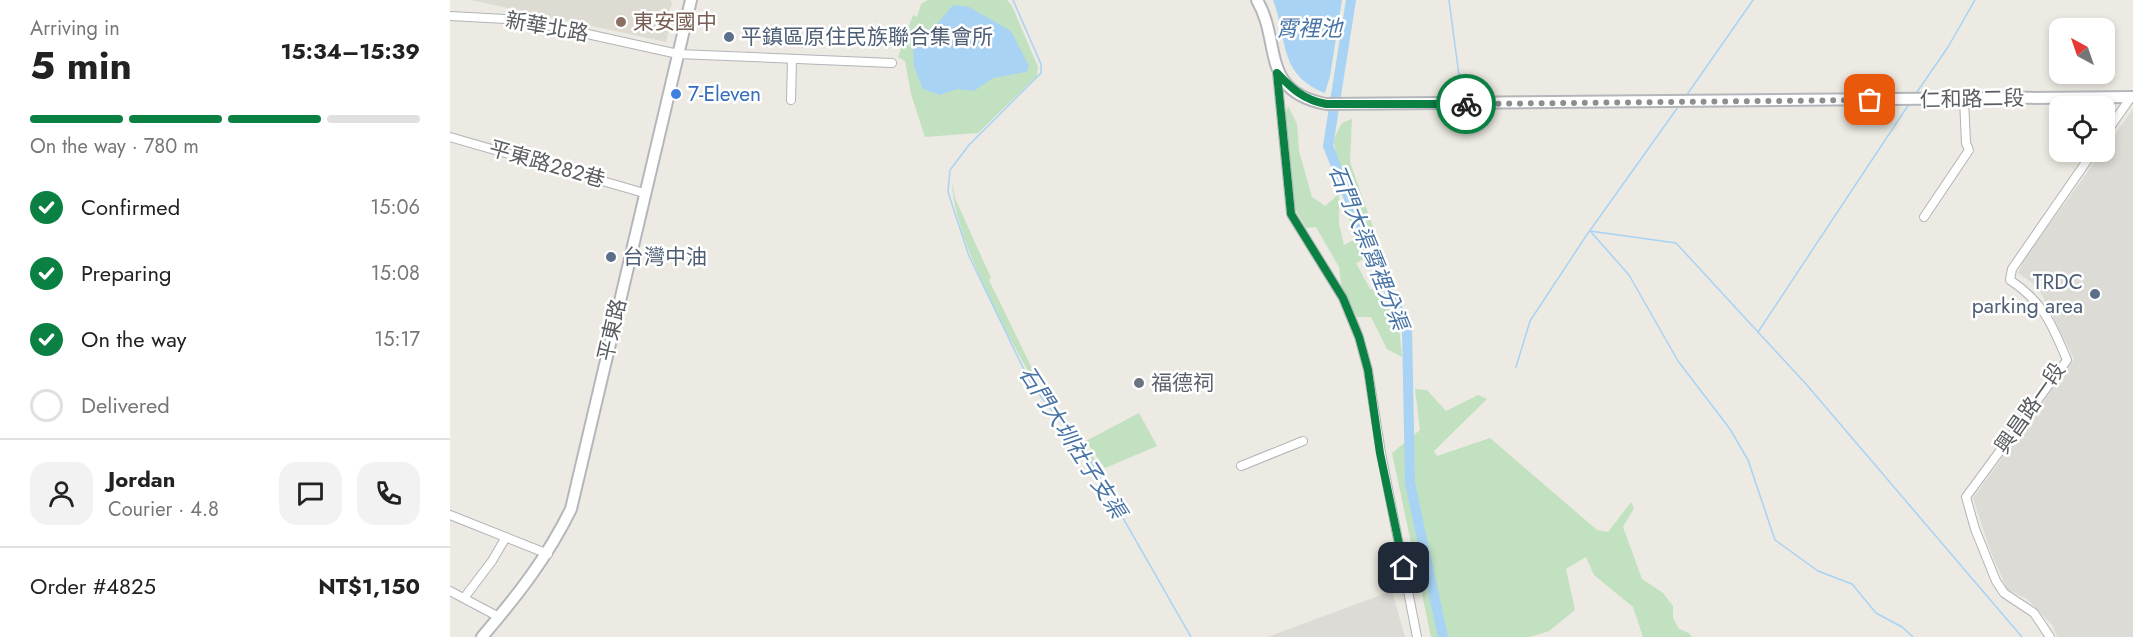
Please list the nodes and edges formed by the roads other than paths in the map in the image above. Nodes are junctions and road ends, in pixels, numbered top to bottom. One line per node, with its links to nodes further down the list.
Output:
1 (691, 0): 4 (main road, 平東路)
2 (1257, 0): 7 (main road)
3 (450, 16): 4 (street, 新華北路)
4 (678, 54): 5 (street, 新華北路); 14 (main road, 平東路)
5 (792, 60): 6 (street, 新華北路); 10 (street)
6 (892, 63)
7 (1277, 73): 9 (main road, 仁和路二段); 25 (street)
8 (2132, 97): 9 (main road, 仁和路二段); 11 (street)
9 (1964, 99): 15 (street)
10 (791, 100)
11 (2115, 121)
12 (450, 137): 14 (street, 平東路282巷)
13 (2086, 162): 26 (street, 興昌路一段)
14 (644, 193): 20 (main road, 平東路)
15 (1924, 216)
16 (1303, 441): 17 (street)
17 (1241, 466)
18 (450, 515): 19 (street)
19 (506, 537): 20 (street); 22 (street)
20 (548, 554): 23 (main road, 平東路)
21 (450, 591): 22 (street)
22 (465, 598): 23 (street)
23 (499, 617): 24 (main road, 平東路)
24 (483, 637)
25 (1418, 637)
26 (2050, 637)

